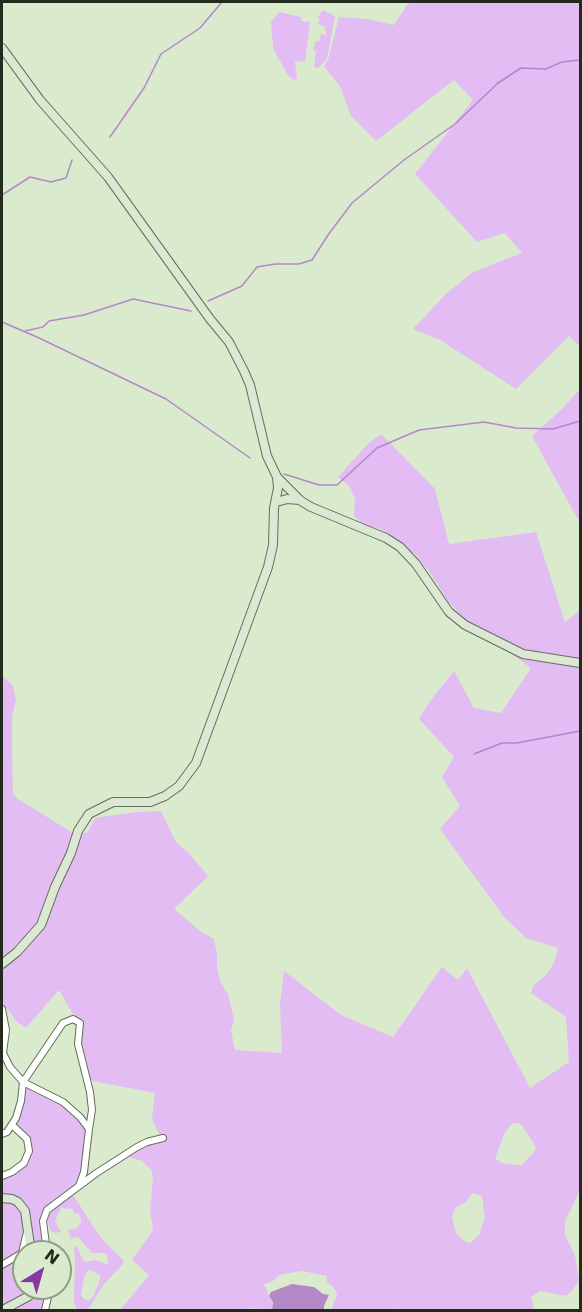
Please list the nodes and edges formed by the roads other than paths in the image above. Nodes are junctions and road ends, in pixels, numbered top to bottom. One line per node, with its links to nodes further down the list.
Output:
1 (2, 48): 2 (street)
2 (277, 477): 3 (street); 5 (street)
3 (287, 488): 4 (street); 5 (street)
4 (301, 501): 5 (street); 6 (street)
5 (276, 502): 7 (street)
6 (580, 663)
7 (2, 964)
8 (2, 1009): 9 (street)
9 (2, 1053): 10 (street)
10 (23, 1082): 11 (street); 12 (street); 12 (street)
11 (12, 1125): 13 (street); 15 (street)
12 (88, 1129): 16 (street)
13 (2, 1134)
14 (163, 1138): 16 (street)
15 (2, 1176)
16 (79, 1186): 21 (street)
17 (2, 1198): 18 (street)
18 (27, 1228): 19 (street); 20 (street)
19 (24, 1240)
20 (29, 1240)
21 (46, 1240)
22 (22, 1300): 23 (street)
23 (3, 1311)

